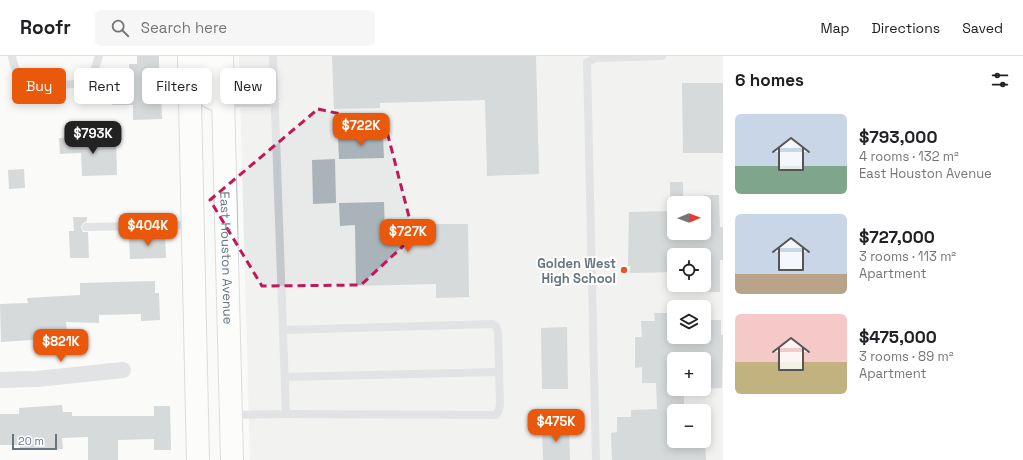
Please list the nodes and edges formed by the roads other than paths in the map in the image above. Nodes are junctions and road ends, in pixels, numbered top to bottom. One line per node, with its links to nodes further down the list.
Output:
1 (12, 56): 2 (lane)
2 (99, 56)
3 (189, 56): 13 (main road)
4 (205, 56): 10 (main road)
5 (222, 56): 8 (main road, East Houston Avenue)
6 (273, 56): 9 (lane)
7 (662, 56): 24 (lane)
8 (222, 68)
9 (274, 68)
10 (220, 102)
11 (223, 104): 21 (main road, East Houston Avenue)
12 (275, 104): 15 (lane)
13 (193, 225): 14 (lane); 22 (main road)
14 (86, 227)
15 (283, 330): 17 (lane); 18 (lane)
16 (123, 370): 19 (street)
17 (499, 372): 18 (lane); 20 (lane)
18 (285, 377): 20 (lane)
19 (0, 380)
20 (286, 414): 21 (lane)
21 (231, 415): 23 (main road, East Houston Avenue)
22 (198, 460)
23 (232, 460)
24 (596, 460)

